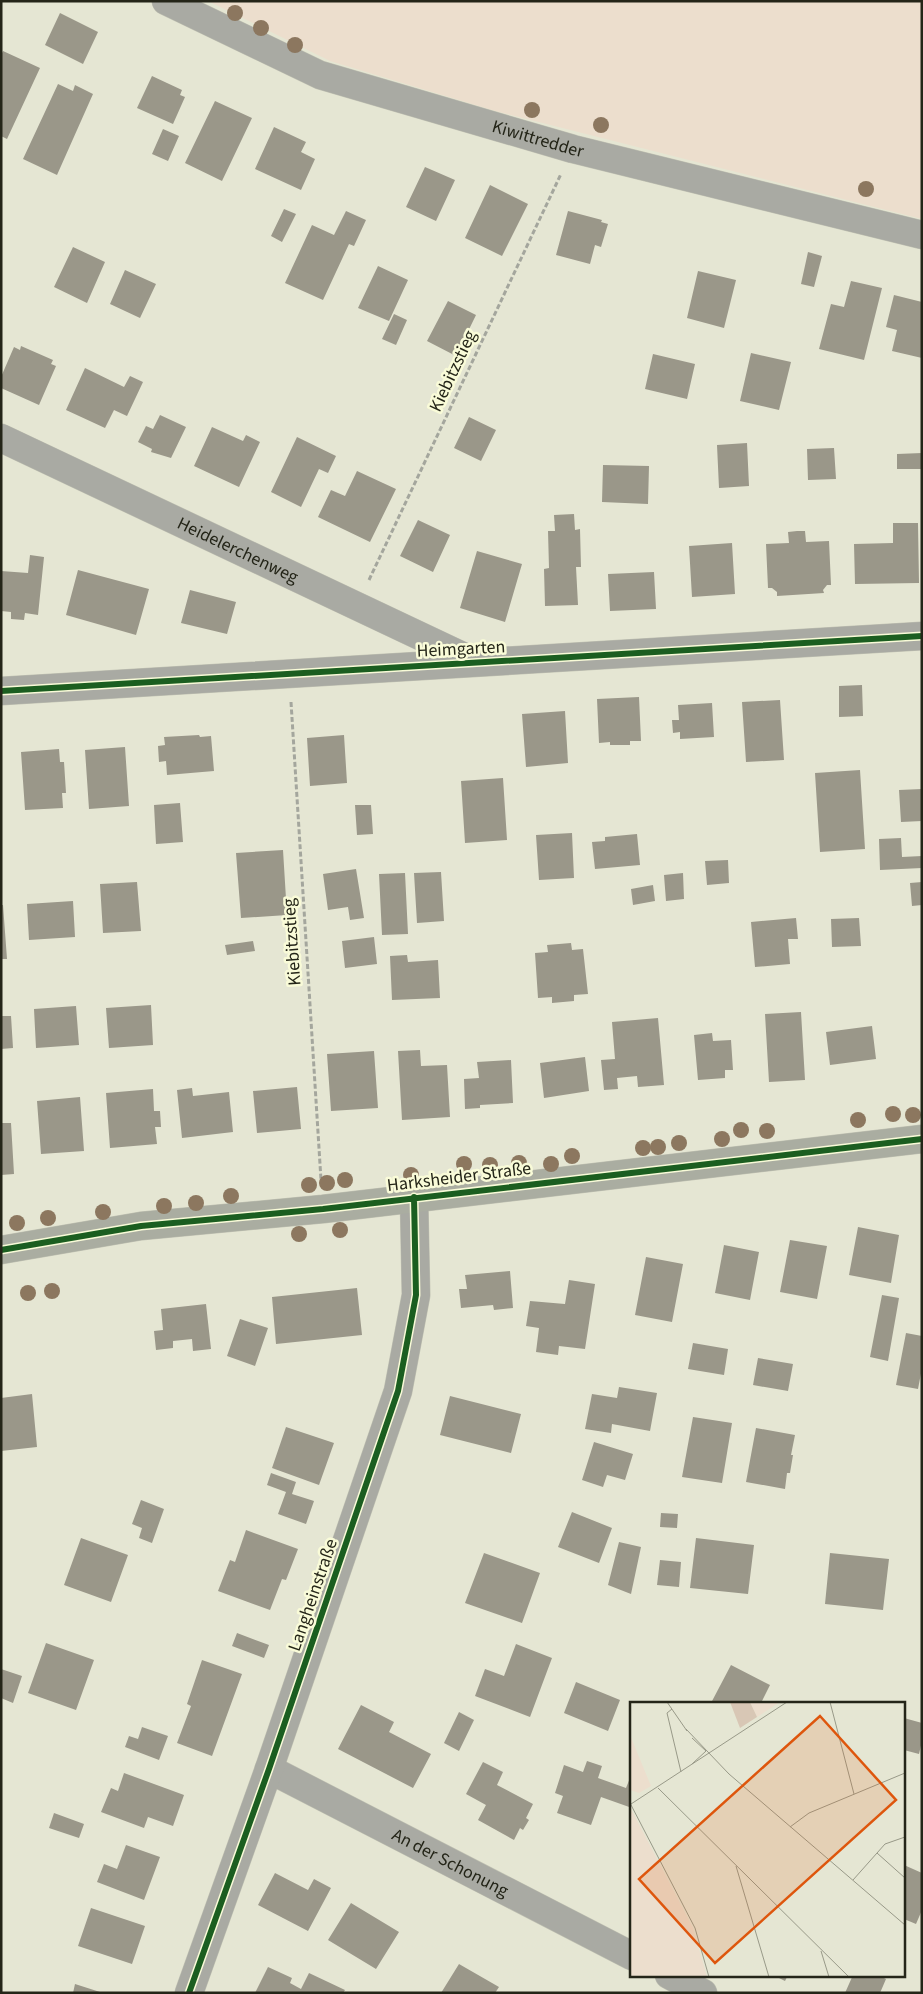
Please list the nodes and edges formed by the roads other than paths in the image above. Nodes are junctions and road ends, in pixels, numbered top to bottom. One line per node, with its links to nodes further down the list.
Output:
1 (166, 1): 2 (street, Kiwittredder)
2 (922, 235)
3 (1, 438): 5 (street, Heidelerchenweg)
4 (922, 636): 5 (street, Heimgarten)
5 (476, 663): 6 (street, Heimgarten)
6 (1, 691)
7 (922, 1139): 8 (main road, Harksheider Straße)
8 (414, 1197): 9 (main road, Harksheider Straße); 10 (street, Langheinstraße)
9 (1, 1250)
10 (269, 1768): 11 (street, An der Schonung); 13 (street, Langheinstraße)
11 (630, 1955)
12 (671, 1976): 14 (street)
13 (189, 1993)
14 (703, 1993)

